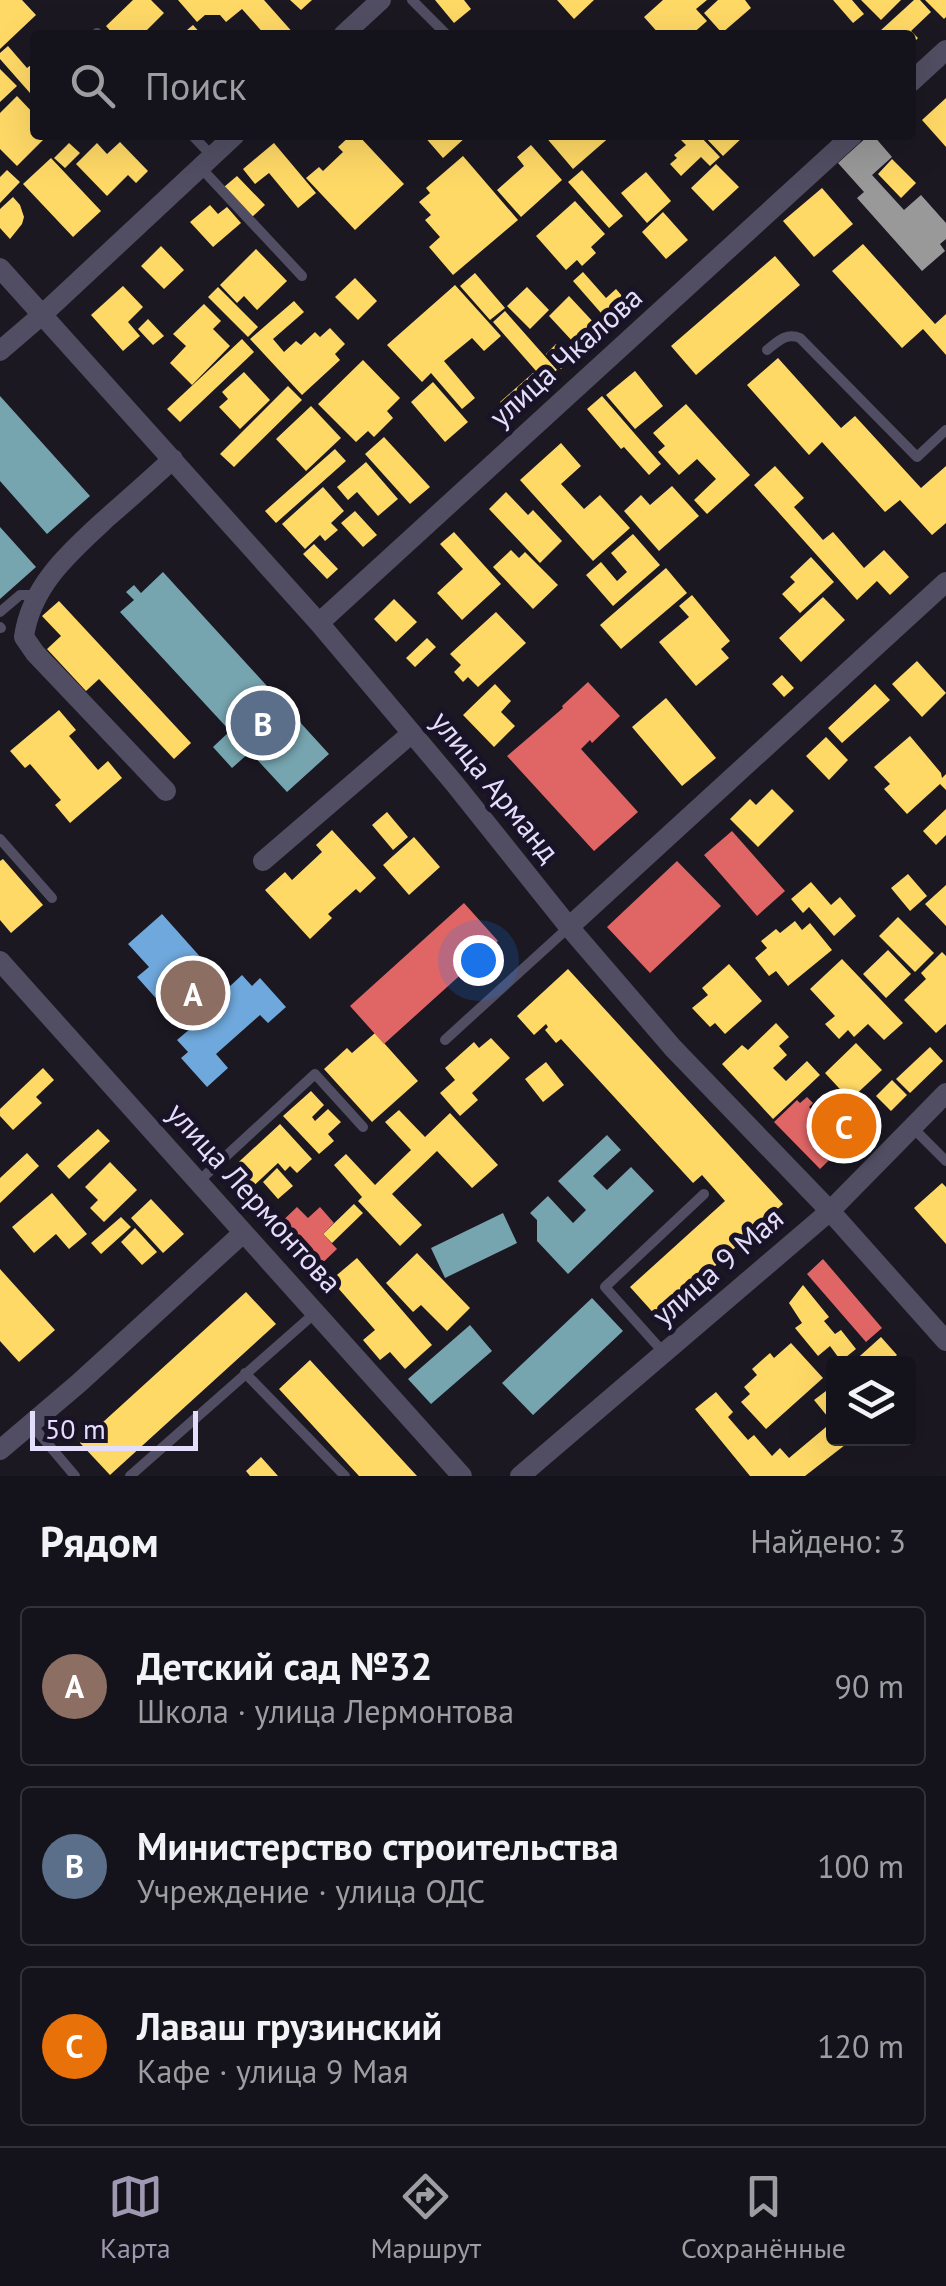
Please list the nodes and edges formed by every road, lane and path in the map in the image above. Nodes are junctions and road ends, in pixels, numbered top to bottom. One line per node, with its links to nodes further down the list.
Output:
1 (412, 0): 4 (lane)
2 (375, 2): 3 (street)
3 (349, 30)
4 (442, 30)
5 (946, 50): 6 (street)
6 (916, 77)
7 (195, 140): 10 (lane)
8 (230, 140): 10 (street)
9 (848, 140): 21 (street, улица Чкалова)
10 (206, 162): 12 (lane); 13 (street)
11 (0, 268): 13 (street, улица Арманд)
12 (302, 276)
13 (43, 314): 15 (street); 17 (street, улица Арманд)
14 (767, 350): 16 (lane)
15 (0, 351)
16 (946, 430)
17 (173, 459): 19 (street); 21 (street, улица Арманд)
18 (946, 582): 27 (street)
19 (36, 595): 20 (lane); 23 (street)
20 (0, 612)
21 (319, 623): 22 (street, улица Арманд)
22 (412, 733): 25 (street); 27 (street, улица Арманд)
23 (166, 791)
24 (0, 840): 26 (lane)
25 (263, 861)
26 (52, 898)
27 (569, 927): 29 (lane); 36 (street, улица Арманд)
28 (0, 962): 34 (street, улица Лермонтова)
29 (445, 1040)
30 (946, 1094): 32 (street, улица 9 Мая)
31 (363, 1127): 34 (lane)
32 (912, 1127): 33 (lane); 36 (street, улица 9 Мая)
33 (946, 1162)
34 (199, 1181): 37 (street, улица Лермонтова)
35 (704, 1194): 40 (lane)
36 (830, 1211): 39 (street, улица Арманд); 40 (street, улица 9 Мая)
37 (243, 1233): 38 (street, улица Лермонтова); 42 (street)
38 (315, 1313): 41 (lane); 47 (street, улица Лермонтова)
39 (946, 1341)
40 (664, 1353): 48 (street, улица 9 Мая)
41 (245, 1373): 45 (lane); 46 (lane)
42 (31, 1424): 43 (street); 44 (lane)
43 (0, 1450)
44 (75, 1476)
45 (130, 1476)
46 (344, 1476)
47 (462, 1476)
48 (520, 1476)

